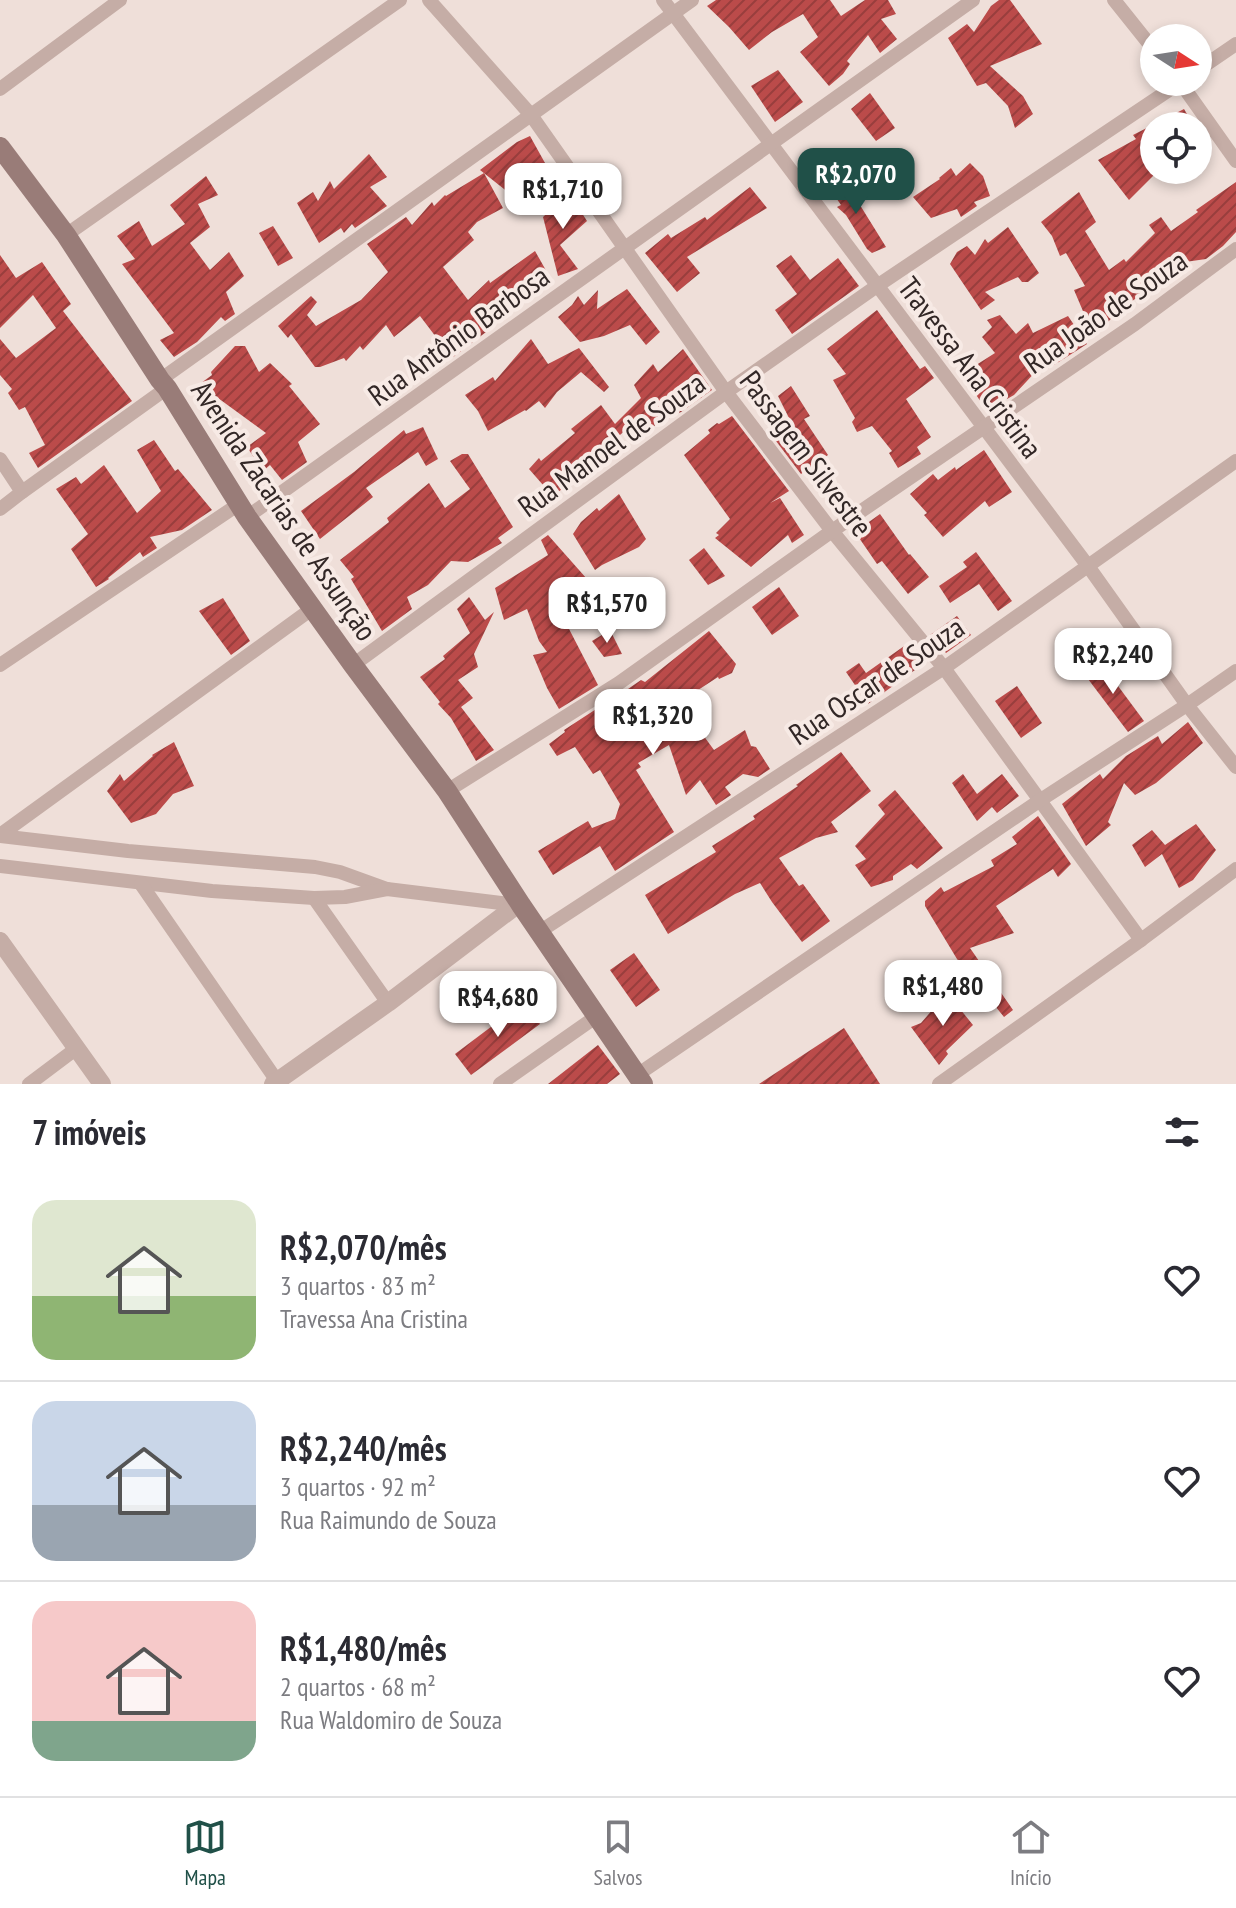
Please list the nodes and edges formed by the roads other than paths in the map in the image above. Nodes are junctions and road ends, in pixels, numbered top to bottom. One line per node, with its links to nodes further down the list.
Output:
1 (120, 0): 12 (street)
2 (400, 0): 19 (street)
3 (429, 0): 15 (street, Passagem Silvestre)
4 (663, 0): 8 (street, Travessa Ana Cristina)
5 (692, 0): 8 (street)
6 (973, 0): 16 (street, Rua Antônio Barbosa)
7 (1114, 0): 9 (street)
8 (674, 13): 15 (street); 16 (street, Travessa Ana Cristina)
9 (1140, 32)
10 (1236, 44): 11 (street)
11 (1212, 60)
12 (0, 89)
13 (1159, 96): 22 (street, Rua Manoel de Souza)
14 (1190, 96): 18 (street)
15 (531, 115): 20 (street, Passagem Silvestre); 23 (street)
16 (772, 144): 20 (street, Rua Antônio Barbosa); 22 (street, Travessa Ana Cristina)
17 (3, 158): 19 (main road, Avenida Zacarias de Assunção)
18 (1236, 161)
19 (66, 235): 23 (main road, Avenida Zacarias de Assunção)
20 (625, 247): 24 (street, Passagem Silvestre); 30 (street, Rua Antônio Barbosa)
21 (1236, 249): 25 (street, Rua João de Souza)
22 (877, 286): 24 (street, Rua Manoel de Souza); 25 (street, Travessa Ana Cristina)
23 (164, 384): 28 (street); 30 (main road, Avenida Zacarias de Assunção)
24 (726, 392): 31 (street, Passagem Silvestre); 35 (street, Rua Manoel de Souza)
25 (985, 428): 31 (street, Rua João de Souza); 32 (street, Travessa Ana Cristina)
26 (0, 459): 28 (street)
27 (1236, 461): 32 (street, Rua Oscar de Souza)
28 (22, 492): 29 (street)
29 (0, 509)
30 (243, 511): 33 (main road, Avenida Zacarias de Assunção); 34 (street, Rua Antônio Barbosa)
31 (832, 531): 36 (street, Passagem Silvestre); 40 (street, Rua João de Souza)
32 (1088, 566): 36 (street, Rua Oscar de Souza); 38 (street, Travessa Ana Cristina)
33 (313, 608): 35 (main road, Avenida Zacarias de Assunção); 42 (street)
34 (0, 665)
35 (353, 665): 40 (main road, Avenida Zacarias de Assunção)
36 (944, 668): 41 (street, Passagem Silvestre); 49 (street, Rua Oscar de Souza)
37 (1236, 671): 38 (street)
38 (1187, 705): 39 (street, Travessa Ana Cristina); 41 (street)
39 (1236, 767)
40 (447, 791): 48 (main road, Avenida Zacarias de Assunção)
41 (1039, 801): 50 (street, Passagem Silvestre); 55 (street)
42 (0, 836): 46 (street)
43 (0, 866): 45 (street)
44 (1236, 869): 50 (street)
45 (141, 884): 47 (street); 56 (street)
46 (387, 889): 47 (street); 48 (street)
47 (314, 898): 52 (street)
48 (519, 905): 49 (main road, Avenida Zacarias de Assunção); 52 (street)
49 (539, 932): 53 (main road, Avenida Zacarias de Assunção)
50 (1141, 940): 60 (street)
51 (0, 941): 54 (street)
52 (388, 1003): 56 (street)
53 (597, 1016): 55 (main road, Avenida Zacarias de Assunção); 59 (street)
54 (77, 1048): 57 (street); 58 (street)
55 (640, 1080)
56 (275, 1083)
57 (29, 1084)
58 (102, 1084)
59 (500, 1084)
60 (939, 1084)

